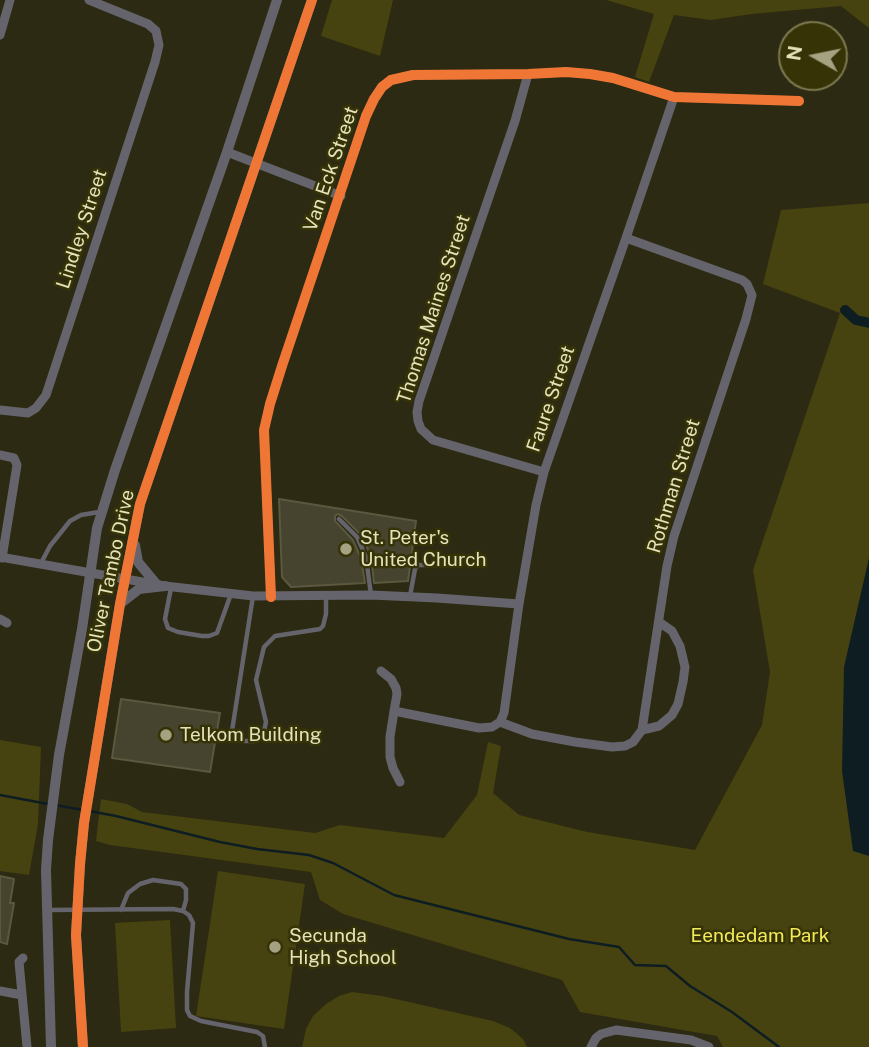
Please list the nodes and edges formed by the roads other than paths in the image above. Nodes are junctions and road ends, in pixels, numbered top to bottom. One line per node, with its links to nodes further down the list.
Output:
1 (10, 0): 5 (street)
2 (89, 0): 13 (street, Lindley Street)
3 (277, 0): 9 (street, Oliver Tambo Drive)
4 (312, 0): 10 (street, Oliver Tambo Drive)
5 (0, 35)
6 (528, 74): 7 (street, Van Eck Street); 11 (street, Van Eck Street); 15 (street, Thomas Maines Street)
7 (674, 97): 8 (street, Van Eck Street); 12 (street, Faure Street)
8 (799, 101)
9 (226, 152): 10 (street); 16 (street, Oliver Tambo Drive)
10 (257, 163): 11 (street); 19 (street, Oliver Tambo Drive)
11 (341, 195): 30 (street, Van Eck Street)
12 (626, 238): 15 (street, Faure Street); 34 (street, Rothman Street)
13 (0, 410)
14 (0, 455): 17 (street)
15 (544, 472): 33 (street, Faure Street)
16 (102, 511): 21 (lane); 23 (street, Oliver Tambo Drive)
17 (5, 514): 20 (street)
18 (339, 519): 27 (lane)
19 (135, 528): 24 (street, Oliver Tambo Drive); 25 (street)
20 (1, 558): 21 (street)
21 (41, 564): 23 (street)
22 (453, 565): 31 (lane)
23 (90, 572): 24 (street); 41 (street, Oliver Tambo Drive)
24 (126, 579): 25 (street); 32 (street, Oliver Tambo Drive)
25 (164, 586): 26 (street); 26 (lane); 32 (street)
26 (231, 594): 28 (street)
27 (371, 595): 29 (street); 31 (street)
28 (253, 596): 29 (lane); 30 (street)
29 (326, 596): 30 (street)
30 (271, 597)
31 (410, 597): 33 (street)
32 (120, 604): 42 (street, Oliver Tambo Drive)
33 (519, 604): 37 (street, Faure Street)
34 (659, 622): 38 (street, Rothman Street); 38 (street)
35 (381, 671): 36 (street)
36 (394, 711): 37 (street); 39 (street)
37 (500, 722): 38 (street, Rothman Street)
38 (642, 730)
39 (400, 782)
40 (121, 909): 42 (lane); 43 (lane); 43 (lane)
41 (47, 910): 42 (lane); 48 (street, Oliver Tambo Drive)
42 (77, 910): 49 (street, Oliver Tambo Drive)
43 (183, 911): 50 (lane)
44 (23, 958): 46 (street)
45 (0, 991): 46 (street)
46 (22, 995): 47 (street)
47 (27, 1047)
48 (51, 1047)
49 (83, 1047)
50 (265, 1047)
51 (591, 1047): 52 (street)
52 (709, 1047)

